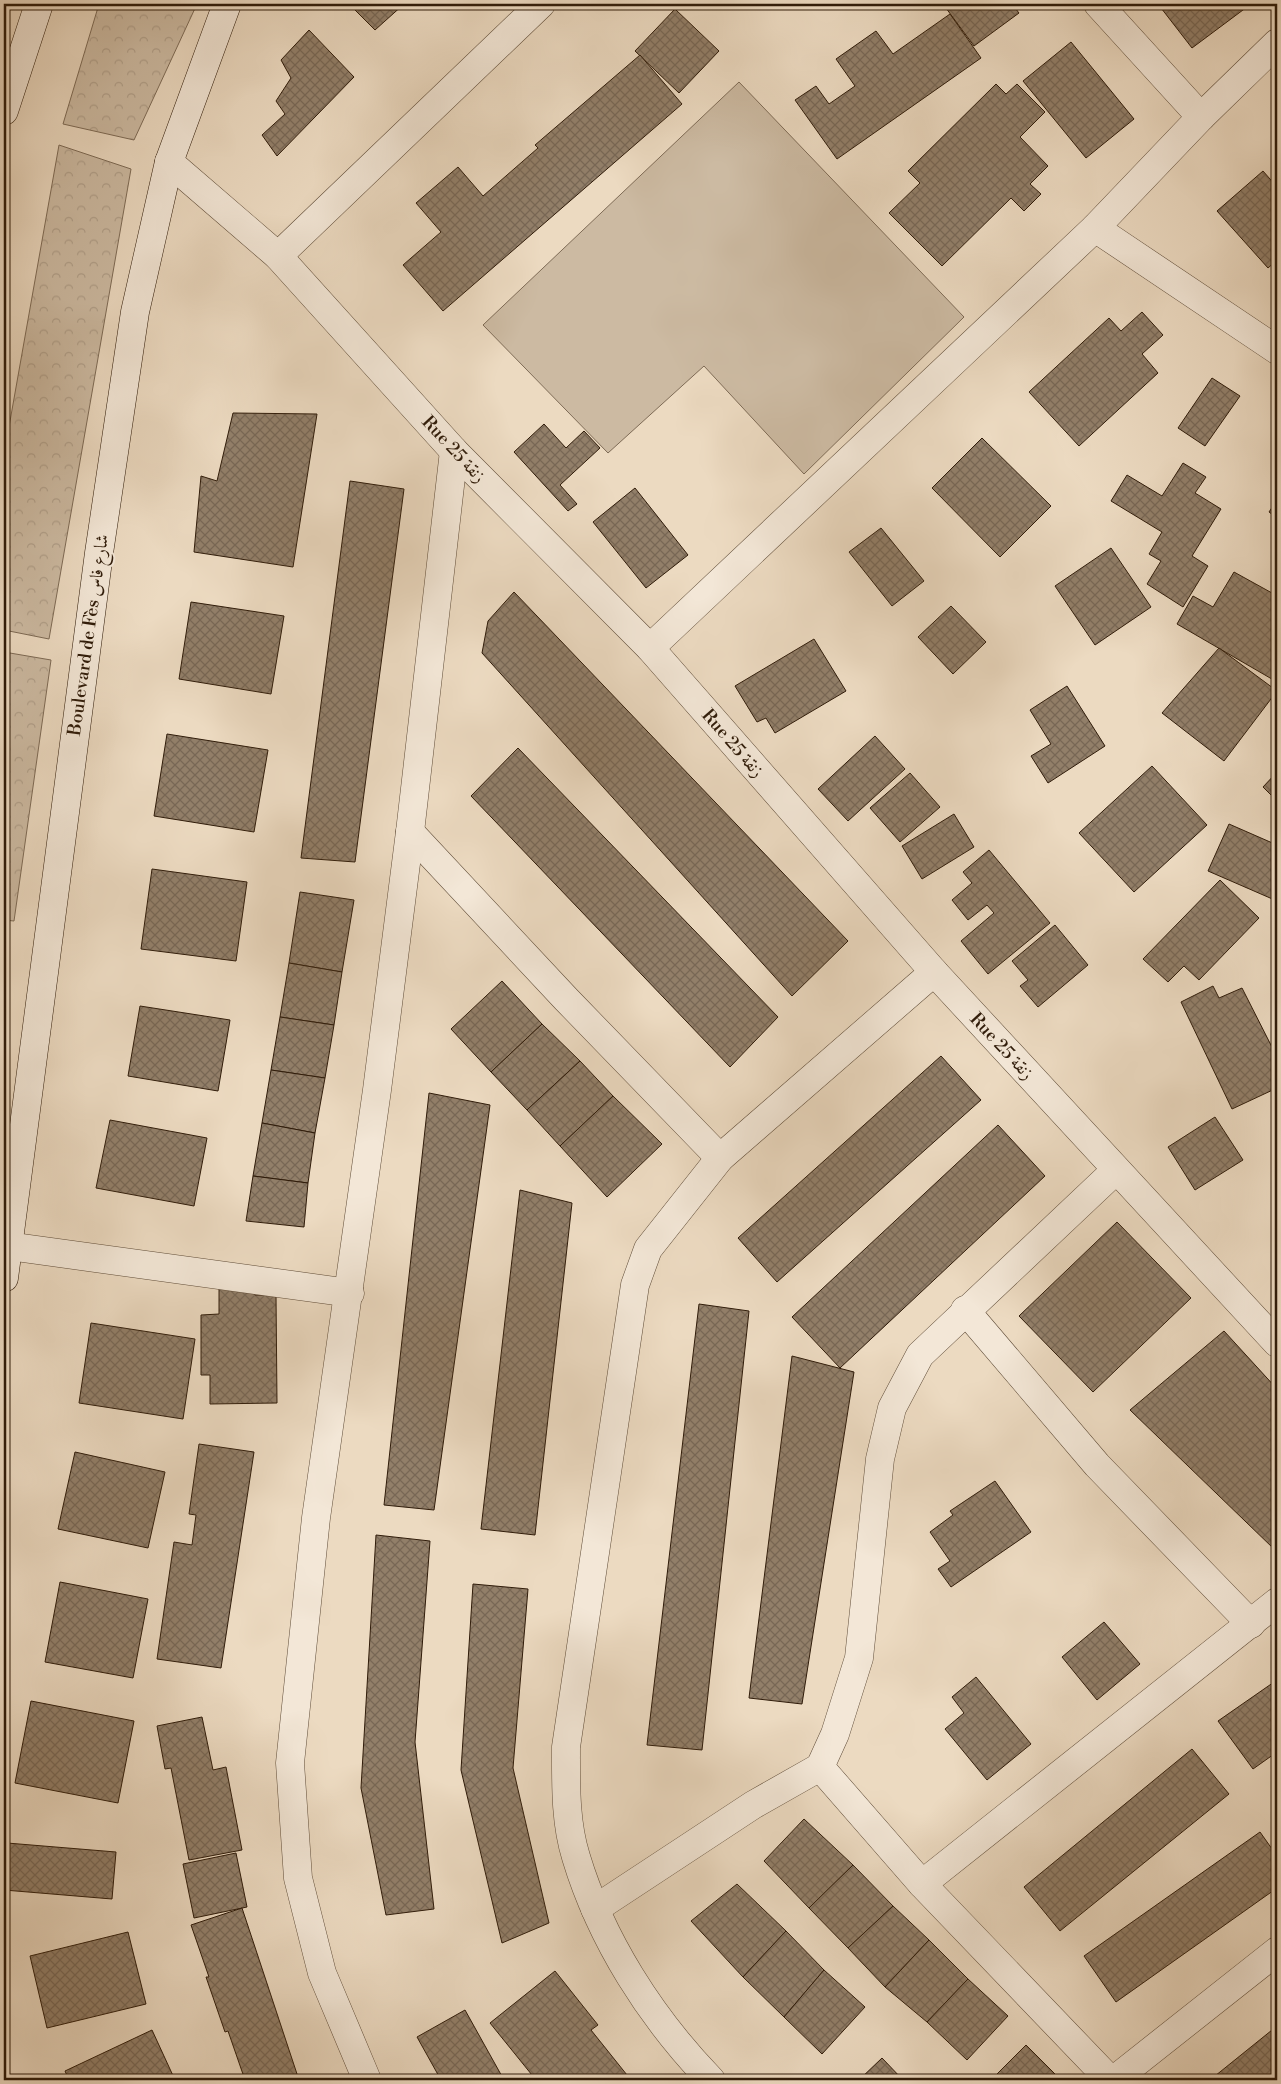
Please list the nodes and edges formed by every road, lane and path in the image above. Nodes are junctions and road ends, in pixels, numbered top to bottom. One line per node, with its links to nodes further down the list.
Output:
1 (39, 4): 6 (street)
2 (227, 4): 8 (street, Boulevard de Fès شارع فاس)
3 (541, 4): 10 (street)
4 (1098, 4): 7 (street)
5 (1277, 43): 7 (street)
6 (4, 111)
7 (1201, 117): 9 (street)
8 (170, 162): 10 (street, Rue 25 زنقة); 18 (street, Boulevard de Fès شارع فاس)
9 (1095, 228): 11 (street); 13 (street)
10 (278, 256): 12 (street, Rue 25 زنقة)
11 (1277, 350)
12 (454, 451): 13 (street, Rue 25 زنقة); 14 (street)
13 (650, 648): 15 (street, Rue 25 زنقة)
14 (410, 832): 16 (street); 20 (street)
15 (934, 972): 16 (street); 17 (street, Rue 25 زنقة)
16 (720, 1158): 27 (street)
17 (1116, 1170): 21 (street); 22 (street, Rue 25 زنقة)
18 (8, 1246): 19 (street, Boulevard de Fès شارع فاس); 20 (street)
19 (4, 1278)
20 (350, 1293): 29 (street)
21 (965, 1310): 24 (street); 25 (street)
22 (1277, 1343)
23 (1277, 1602): 24 (street)
24 (1251, 1624): 26 (street)
25 (820, 1767): 26 (street); 27 (street)
26 (922, 1884): 31 (street)
27 (595, 1909): 30 (street)
28 (1277, 1951): 32 (street)
29 (367, 2080)
30 (711, 2080)
31 (1110, 2080)
32 (1114, 2080)

